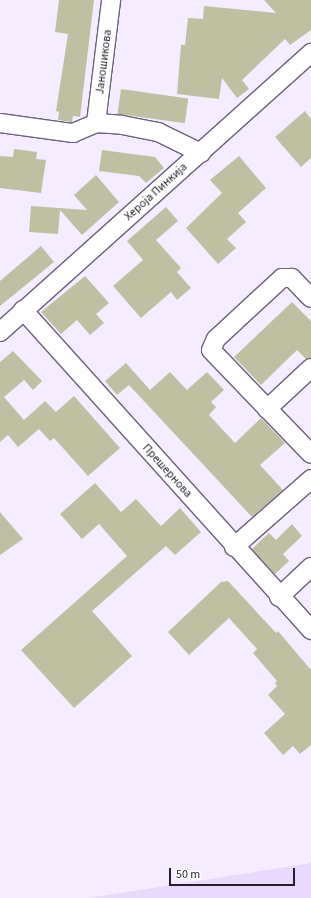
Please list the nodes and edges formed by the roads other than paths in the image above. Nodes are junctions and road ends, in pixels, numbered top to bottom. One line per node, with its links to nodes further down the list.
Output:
1 (111, 0): 4 (street, Јаношикова)
2 (311, 53): 5 (street, Хероја Пинкија)
3 (0, 123): 4 (street)
4 (96, 123): 5 (street)
5 (201, 153): 7 (street, Хероја Пинкија)
6 (311, 298): 10 (street)
7 (24, 310): 8 (street, Хероја Пинкија); 13 (street, Прешернова)
8 (0, 332)
9 (311, 368): 10 (street)
10 (267, 408): 11 (street)
11 (311, 454)
12 (311, 478): 13 (street)
13 (234, 547): 15 (street, Прешернова)
14 (311, 567): 15 (street)
15 (280, 597): 16 (street, Прешернова)
16 (311, 630)

